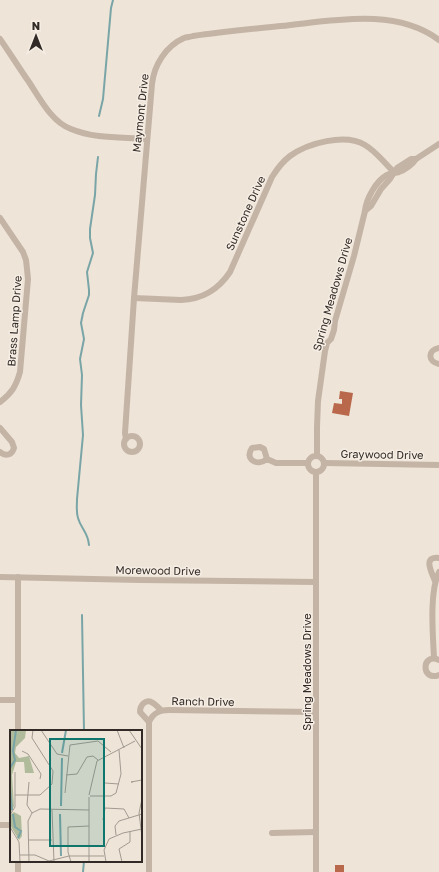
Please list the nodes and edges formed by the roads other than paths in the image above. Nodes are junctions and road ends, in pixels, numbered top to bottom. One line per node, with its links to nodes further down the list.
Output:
1 (0, 39): 3 (street)
2 (439, 40): 3 (street, Maymont Drive)
3 (147, 139): 7 (street, Maymont Drive)
4 (439, 144): 5 (street, Spring Meadows Drive)
5 (394, 172): 7 (street, Sunstone Drive); 14 (street, Spring Meadows Drive)
6 (0, 218): 10 (street, Brass Lamp Drive)
7 (134, 298): 12 (street, Maymont Drive)
8 (439, 348): 9 (street)
9 (439, 364)
10 (0, 402)
11 (0, 428): 13 (street)
12 (126, 439)
13 (0, 452)
14 (316, 456): 16 (street); 17 (street)
15 (267, 459): 17 (street)
16 (325, 463): 18 (street, Graywood Drive); 19 (street)
17 (308, 464): 19 (street)
18 (439, 465)
19 (316, 472): 25 (street, Spring Meadows Drive)
20 (439, 558): 24 (street)
21 (439, 572): 24 (street)
22 (0, 577): 23 (street, Morewood Drive)
23 (18, 577): 25 (street, Morewood Drive); 29 (street)
24 (435, 581): 26 (street)
25 (316, 582): 31 (street, Spring Meadows Drive)
26 (436, 659): 27 (street)
27 (439, 675)
28 (0, 700): 29 (street)
29 (18, 700): 33 (street)
30 (161, 710): 31 (street, Ranch Drive); 32 (street, Ranch Drive); 32 (street)
31 (316, 712): 34 (street, Spring Meadows Drive)
32 (149, 722): 36 (street)
33 (18, 730)
34 (316, 832): 35 (street); 37 (street, Spring Meadows Drive)
35 (272, 833)
36 (149, 872)
37 (316, 872)

